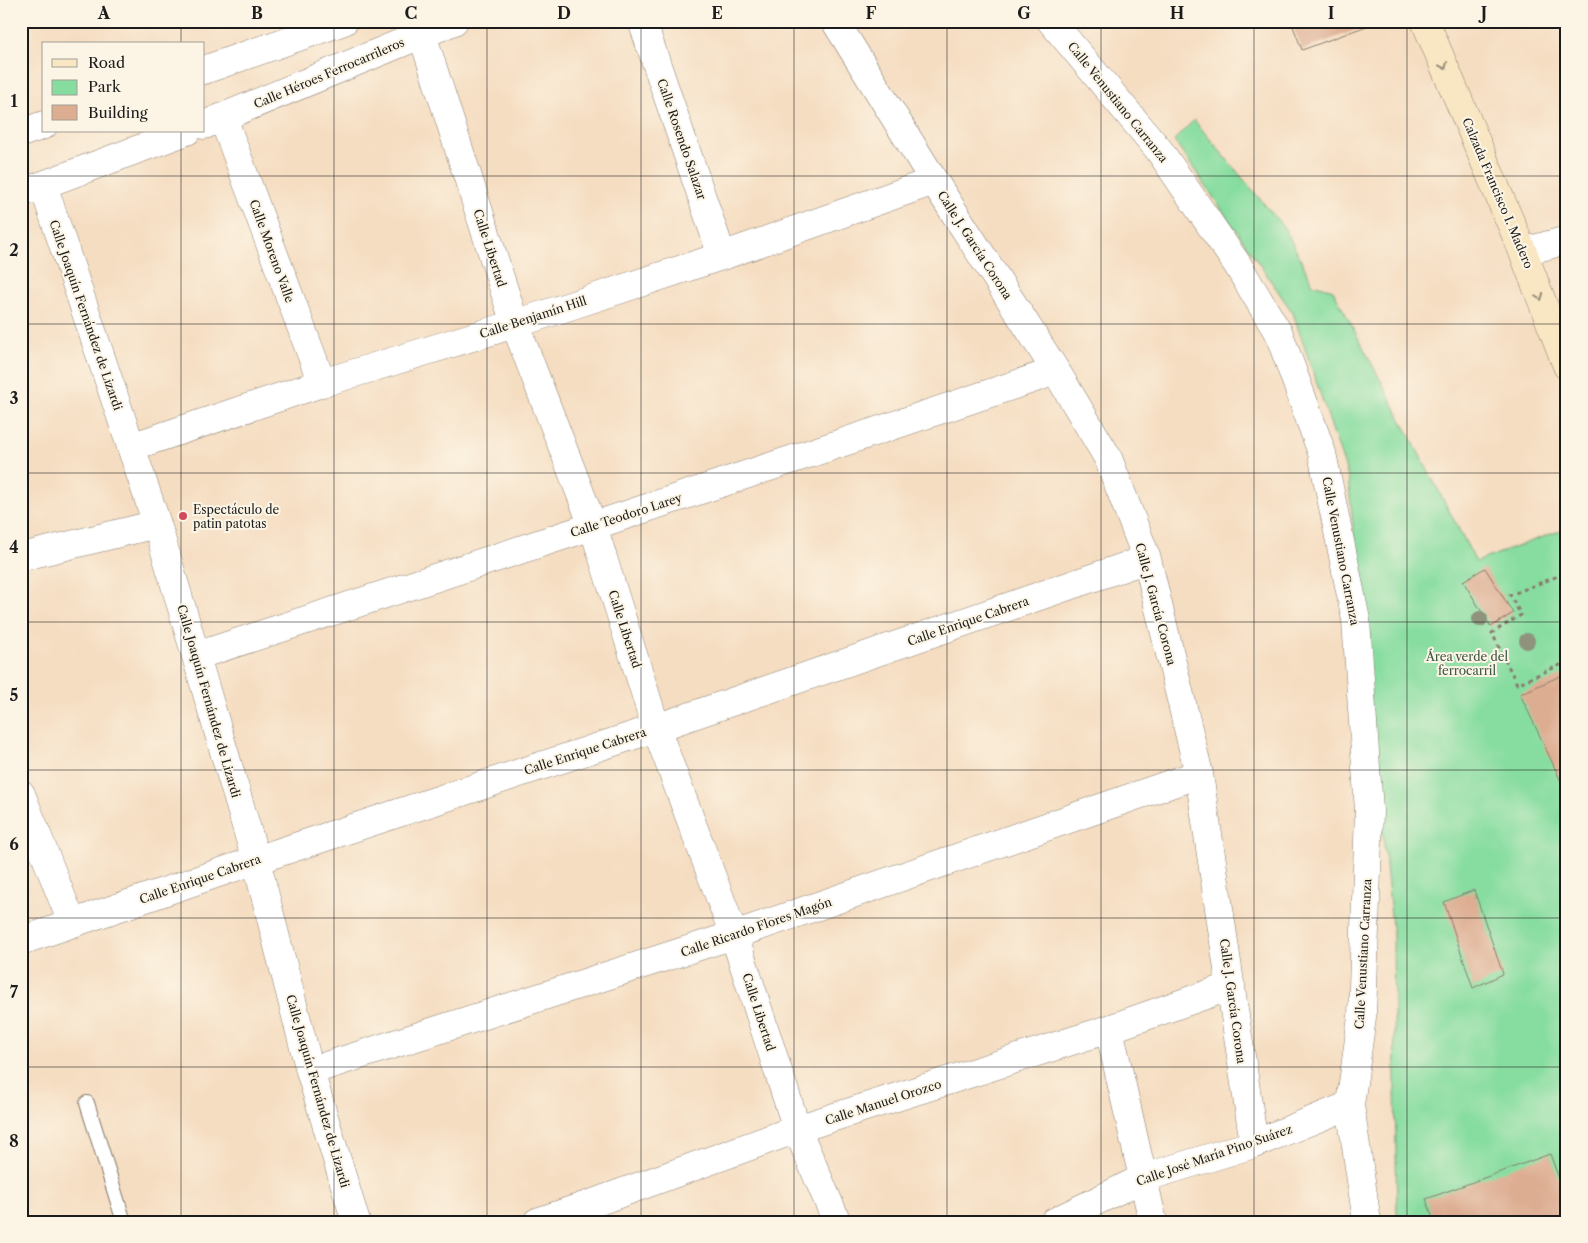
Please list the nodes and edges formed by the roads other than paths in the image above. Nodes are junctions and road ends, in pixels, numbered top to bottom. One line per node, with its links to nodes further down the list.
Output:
1 (344, 21): 8 (street)
2 (454, 21): 7 (street, Calle Héroes Ferrocarrileros)
3 (642, 21): 17 (street, Calle Rosendo Salazar)
4 (835, 21): 13 (street, Calle J. García Corona)
5 (1051, 21): 39 (street, Calle Venustiano Carranza)
6 (1425, 21): 16 (main road, Calzada Francisco I. Madero, one-way to 16)
7 (422, 34): 9 (street, Calle Héroes Ferrocarrileros); 18 (street, Calle Libertad)
8 (205, 70)
9 (214, 121): 21 (street, Calle Moreno Valle)
10 (42, 127): 12 (street)
11 (184, 132): 14 (street)
12 (21, 133)
13 (934, 181): 17 (street, Calle Benjamín Hill); 20 (street, Calle J. García Corona)
14 (32, 189): 22 (street, Calle Joaquín Fernández de Lizardi)
15 (1566, 242): 16 (street)
16 (1523, 252): 19 (main road, Calzada Francisco I. Madero, one-way to 19)
17 (722, 256): 18 (street, Calle Benjamín Hill)
18 (514, 324): 21 (street, Calle Benjamín Hill); 24 (street, Calle Libertad)
19 (1567, 366)
20 (1056, 371): 24 (street, Calle Teodoro Larey); 26 (street, Calle J. García Corona)
21 (322, 383): 22 (street, Calle Benjamín Hill)
22 (131, 447): 23 (street, Calle Joaquín Fernández de Lizardi)
23 (157, 524): 25 (street); 27 (street, Calle Joaquín Fernández de Lizardi)
24 (592, 526): 27 (street, Calle Teodoro Larey); 28 (street, Calle Libertad)
25 (21, 557)
26 (1147, 559): 28 (street, Calle Enrique Cabrera); 29 (street, Calle J. García Corona)
27 (196, 656): 31 (street, Calle Joaquín Fernández de Lizardi)
28 (656, 728): 31 (street, Calle Enrique Cabrera); 33 (street, Calle Libertad)
29 (1199, 774): 33 (street, Calle Ricardo Flores Magón); 35 (street, Calle J. García Corona)
30 (21, 794): 32 (street)
31 (256, 860): 32 (street, Calle Enrique Cabrera); 37 (street, Calle Joaquín Fernández de Lizardi)
32 (72, 923): 34 (street, Calle Enrique Cabrera)
33 (734, 935): 37 (street, Calle Ricardo Flores Magón); 40 (street, Calle Libertad)
34 (21, 941)
35 (1231, 986): 36 (street, Calle Manuel Orozco); 41 (street, Calle J. García Corona)
36 (1109, 1029): 40 (street, Calle Manuel Orozco); 42 (street)
37 (310, 1071): 45 (street, Calle Joaquín Fernández de Lizardi)
38 (86, 1102): 44 (lane)
39 (1350, 1105): 41 (street, Calle José María Pino Suárez); 50 (street, Calle Venustiano Carranza)
40 (797, 1129): 43 (street, Calle Manuel Orozco); 47 (street, Calle Libertad)
41 (1254, 1144): 42 (street, Calle José María Pino Suárez)
42 (1143, 1178): 48 (street, Calle José María Pino Suárez); 49 (street)
43 (604, 1212): 46 (street, Calle Manuel Orozco)
44 (124, 1222)
45 (356, 1222)
46 (537, 1222)
47 (837, 1222)
48 (1054, 1222)
49 (1153, 1222)
50 (1366, 1222)

